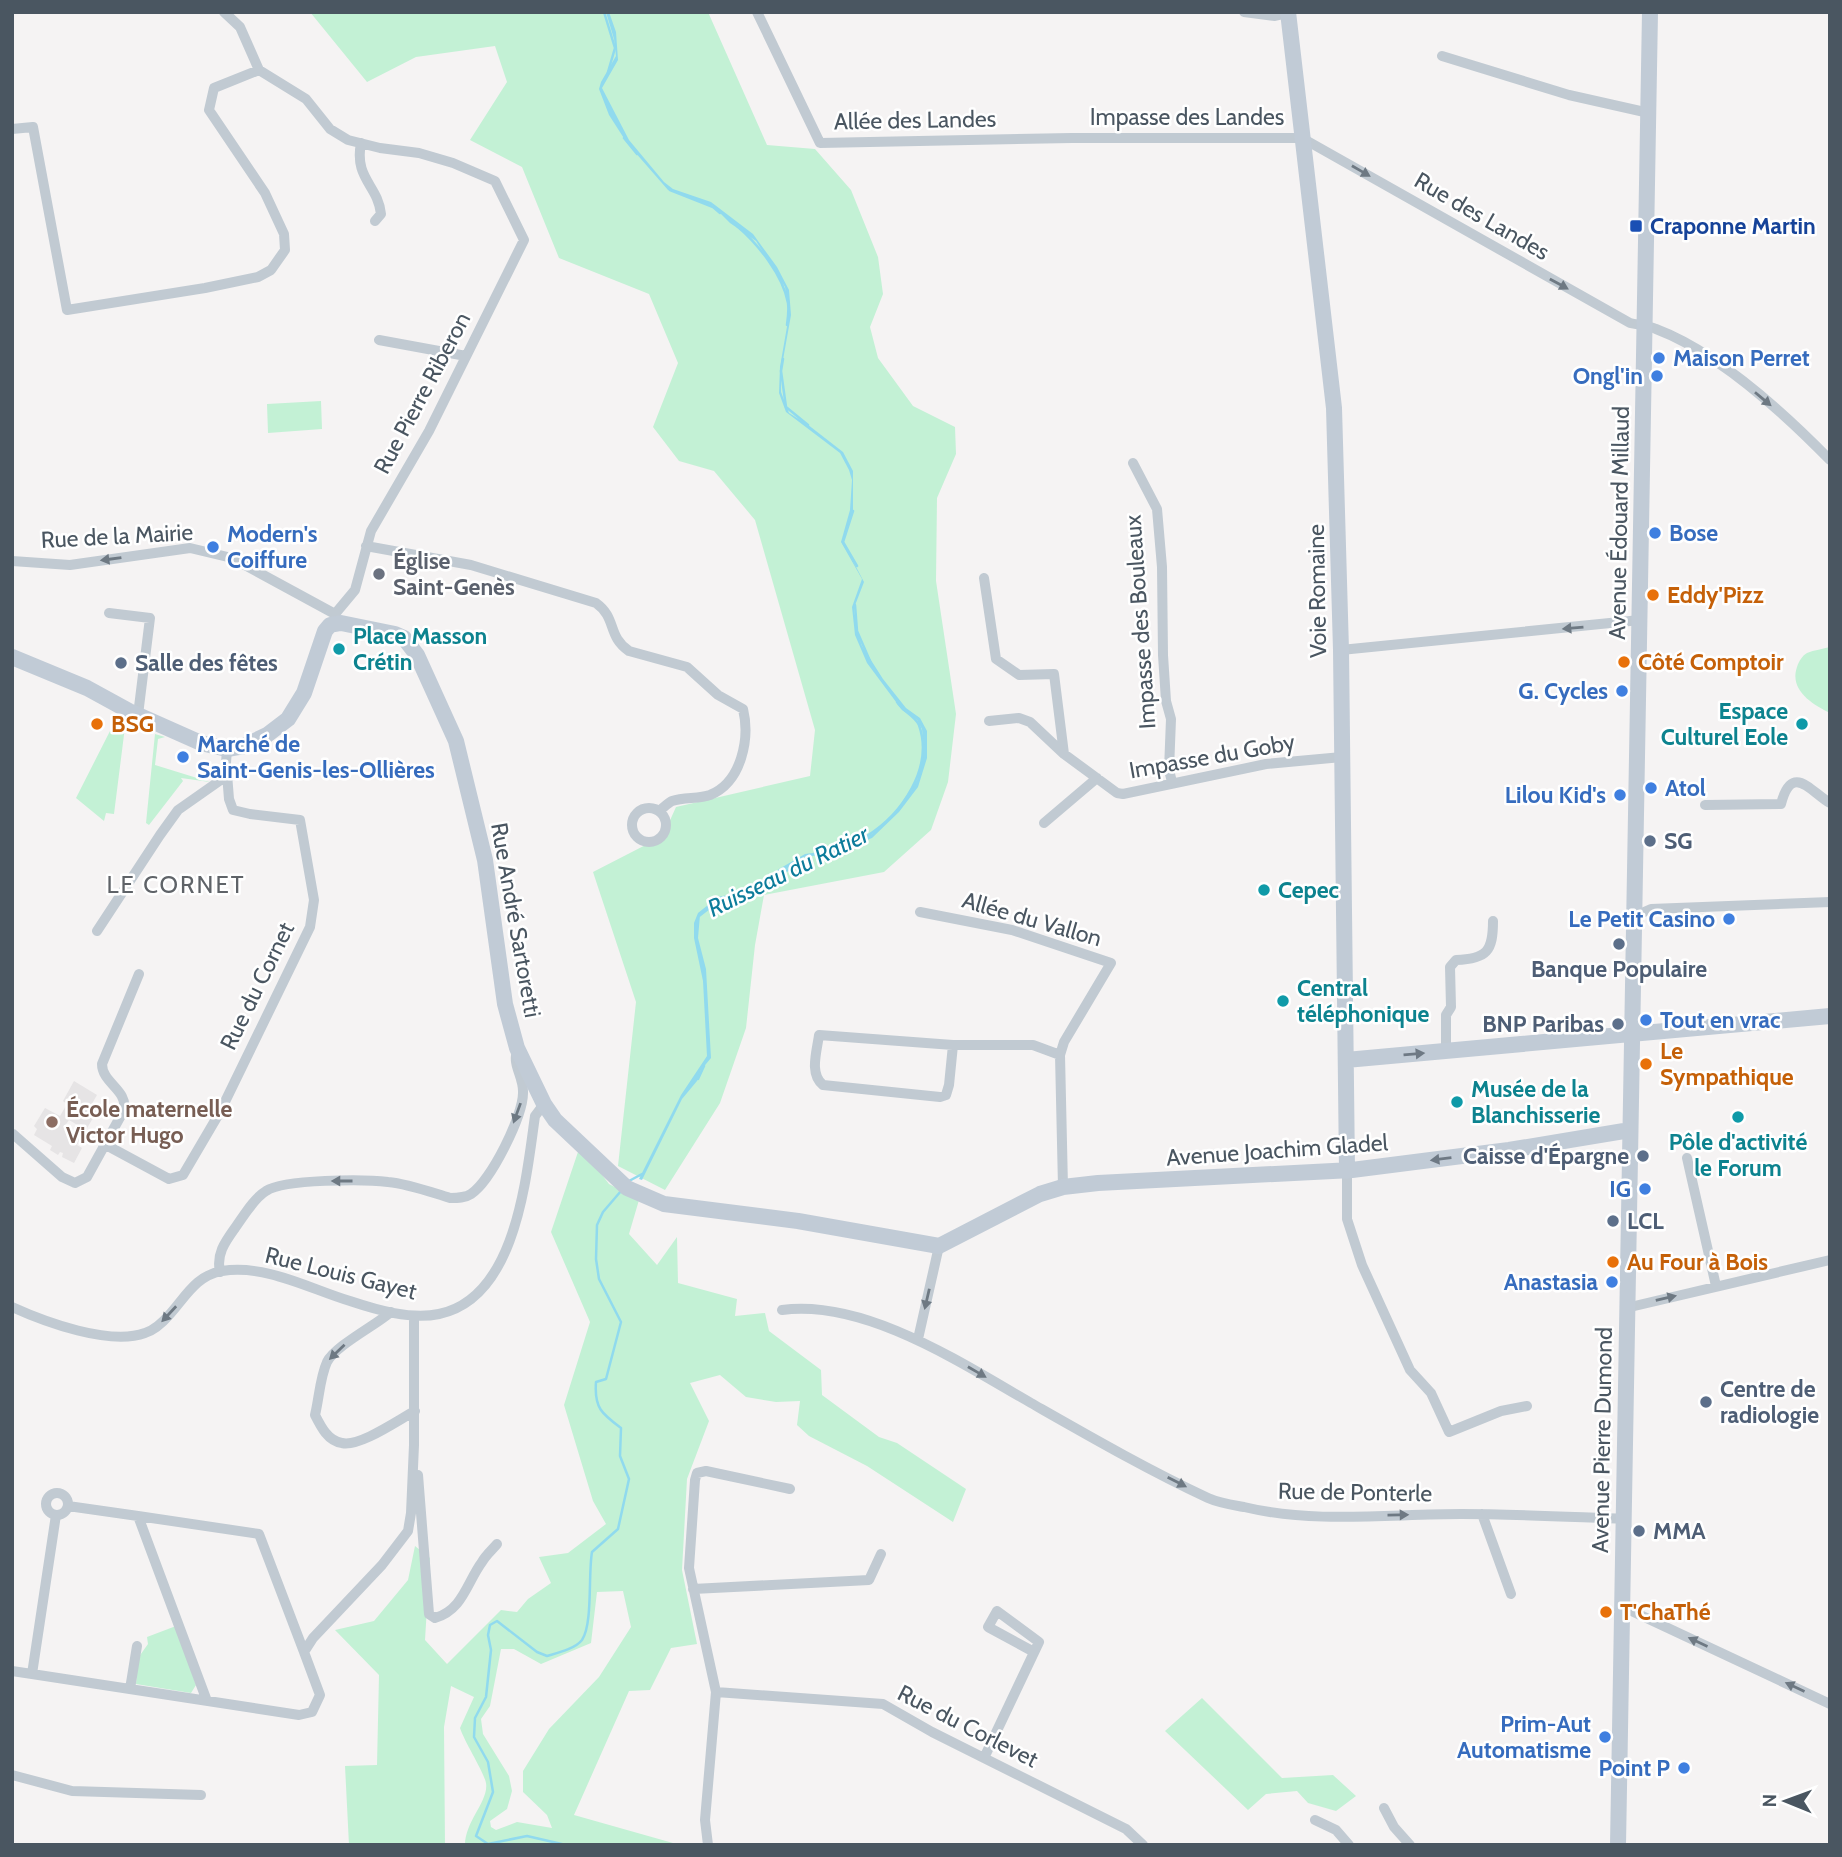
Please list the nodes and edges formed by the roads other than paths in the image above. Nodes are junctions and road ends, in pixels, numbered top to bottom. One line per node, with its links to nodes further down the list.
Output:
1 (224, 12): 7 (street)
2 (757, 12): 10 (street, Allée des Landes)
3 (1244, 12): 5 (street)
4 (1650, 12): 8 (street, Avenue Édouard Millaud)
5 (1288, 13): 11 (street, Voie Romaine)
6 (1442, 56): 8 (street)
7 (260, 70): 9 (street); 12 (street)
8 (1649, 113): 14 (street, Avenue Édouard Millaud)
9 (12, 129)
10 (1072, 138): 11 (street, Impasse des Landes)
11 (1302, 138): 14 (street, Rue des Landes, one-way to 14); 25 (street, Voie Romaine)
12 (361, 144): 13 (street); 16 (street, Rue Pierre Riberon)
13 (375, 221)
14 (1643, 327): 17 (street, Rue des Landes, one-way to 17); 24 (street, Avenue Édouard Millaud)
15 (379, 340): 16 (street)
16 (466, 356): 19 (street, Rue Pierre Riberon)
17 (1830, 460)
18 (1133, 463): 34 (street, Impasse des Bouleaux)
19 (366, 546): 23 (street, Rue Pierre Riberon); 37 (street)
20 (12, 561): 23 (street, Rue de la Mairie, one-way to 20)
21 (984, 578): 30 (street)
22 (109, 613): 27 (street)
23 (335, 618): 29 (street); 50 (street, Rue André Sartoretti)
24 (1640, 620): 25 (street, one-way to 25); 39 (street, Avenue Édouard Millaud)
25 (1341, 650): 31 (street, Voie Romaine)
26 (12, 657): 27 (street)
27 (138, 715): 29 (street)
28 (989, 721): 30 (street, Impasse du Goby)
29 (227, 749): 32 (street)
30 (1064, 754): 33 (street, Impasse du Goby)
31 (1342, 757): 34 (street, Impasse du Goby); 53 (street, Voie Romaine)
32 (227, 774): 45 (street); 57 (street, Rue du Cornet)
33 (1097, 778): 34 (street, Impasse du Goby); 38 (street)
34 (1172, 782)
35 (1830, 803): 36 (street)
36 (1705, 805)
37 (659, 811)
38 (1044, 823)
39 (1635, 896): 41 (street); 43 (street, Avenue Édouard Millaud)
40 (1830, 902): 41 (street)
41 (1651, 909): 43 (street)
42 (920, 912): 52 (street, Allée du Vallon)
43 (1635, 916): 48 (street, Avenue Édouard Millaud)
44 (1493, 921): 51 (street)
45 (97, 931)
46 (139, 974): 57 (street)
47 (1830, 1016): 48 (street)
48 (1631, 1035): 51 (street); 55 (street, Avenue Pierre Dumond)
49 (953, 1045): 49 (street); 52 (street)
50 (517, 1048): 54 (street, Rue André Sartoretti); 63 (street, one-way to 63)
51 (1446, 1051): 53 (street, one-way to 51)
52 (1060, 1055): 60 (street, Allée du Vallon)
53 (1346, 1060): 59 (street, Voie Romaine)
54 (544, 1104): 61 (street, Rue André Sartoretti); 69 (street, Rue Louis Gayet)
55 (1630, 1130): 59 (street, Avenue Joachim Gladel, one-way to 59); 66 (street, Avenue Pierre Dumond)
56 (12, 1136): 57 (street)
57 (106, 1145)
58 (1687, 1158): 64 (street)
59 (1347, 1171): 60 (street, Avenue Joachim Gladel); 71 (street)
60 (1063, 1187): 61 (street, Avenue Joachim Gladel)
61 (939, 1247): 70 (street, one-way to 70)
62 (1830, 1260): 64 (street)
63 (220, 1272): 65 (street, Rue Louis Gayet, one-way to 65); 68 (street, Rue Louis Gayet)
64 (1711, 1287): 66 (street, one-way to 64)
65 (12, 1307)
66 (1626, 1308): 79 (street, Avenue Pierre Dumond)
67 (782, 1310): 70 (street, Rue de Ponterle)
68 (391, 1312): 69 (street, Rue Louis Gayet); 72 (street, one-way to 72)
69 (414, 1315): 72 (street)
70 (918, 1339): 76 (street, Rue de Ponterle, one-way to 76)
71 (1527, 1406)
72 (415, 1411): 73 (street)
73 (415, 1445): 80 (street); 86 (street)
74 (790, 1489): 82 (street)
75 (68, 1506): 77 (street); 77 (street); 78 (street)
76 (1482, 1514): 79 (street, Rue de Ponterle); 83 (street)
77 (56, 1515): 89 (street)
78 (138, 1516): 86 (street); 92 (street)
79 (1625, 1519): 84 (street, Avenue Pierre Dumond)
80 (497, 1544)
81 (881, 1554): 82 (street)
82 (693, 1589): 91 (street)
83 (1511, 1594)
84 (1623, 1607): 93 (street, one-way to 84); 103 (street, Avenue Pierre Dumond)
85 (137, 1646): 90 (street)
86 (304, 1652): 92 (street)
87 (1034, 1652): 87 (street); 94 (street)
88 (12, 1671): 89 (street)
89 (32, 1674): 90 (street)
90 (130, 1689): 92 (street)
91 (716, 1692): 94 (street, Rue du Corlevet); 99 (street)
92 (207, 1701)
93 (1830, 1703)
94 (984, 1758): 100 (street, Rue du Corlevet)
95 (12, 1775): 96 (street)
96 (201, 1795)
97 (1384, 1808): 102 (street)
98 (1315, 1820): 101 (street)
99 (708, 1845)
100 (1143, 1845)
101 (1349, 1845)
102 (1410, 1845)
103 (1619, 1845)

